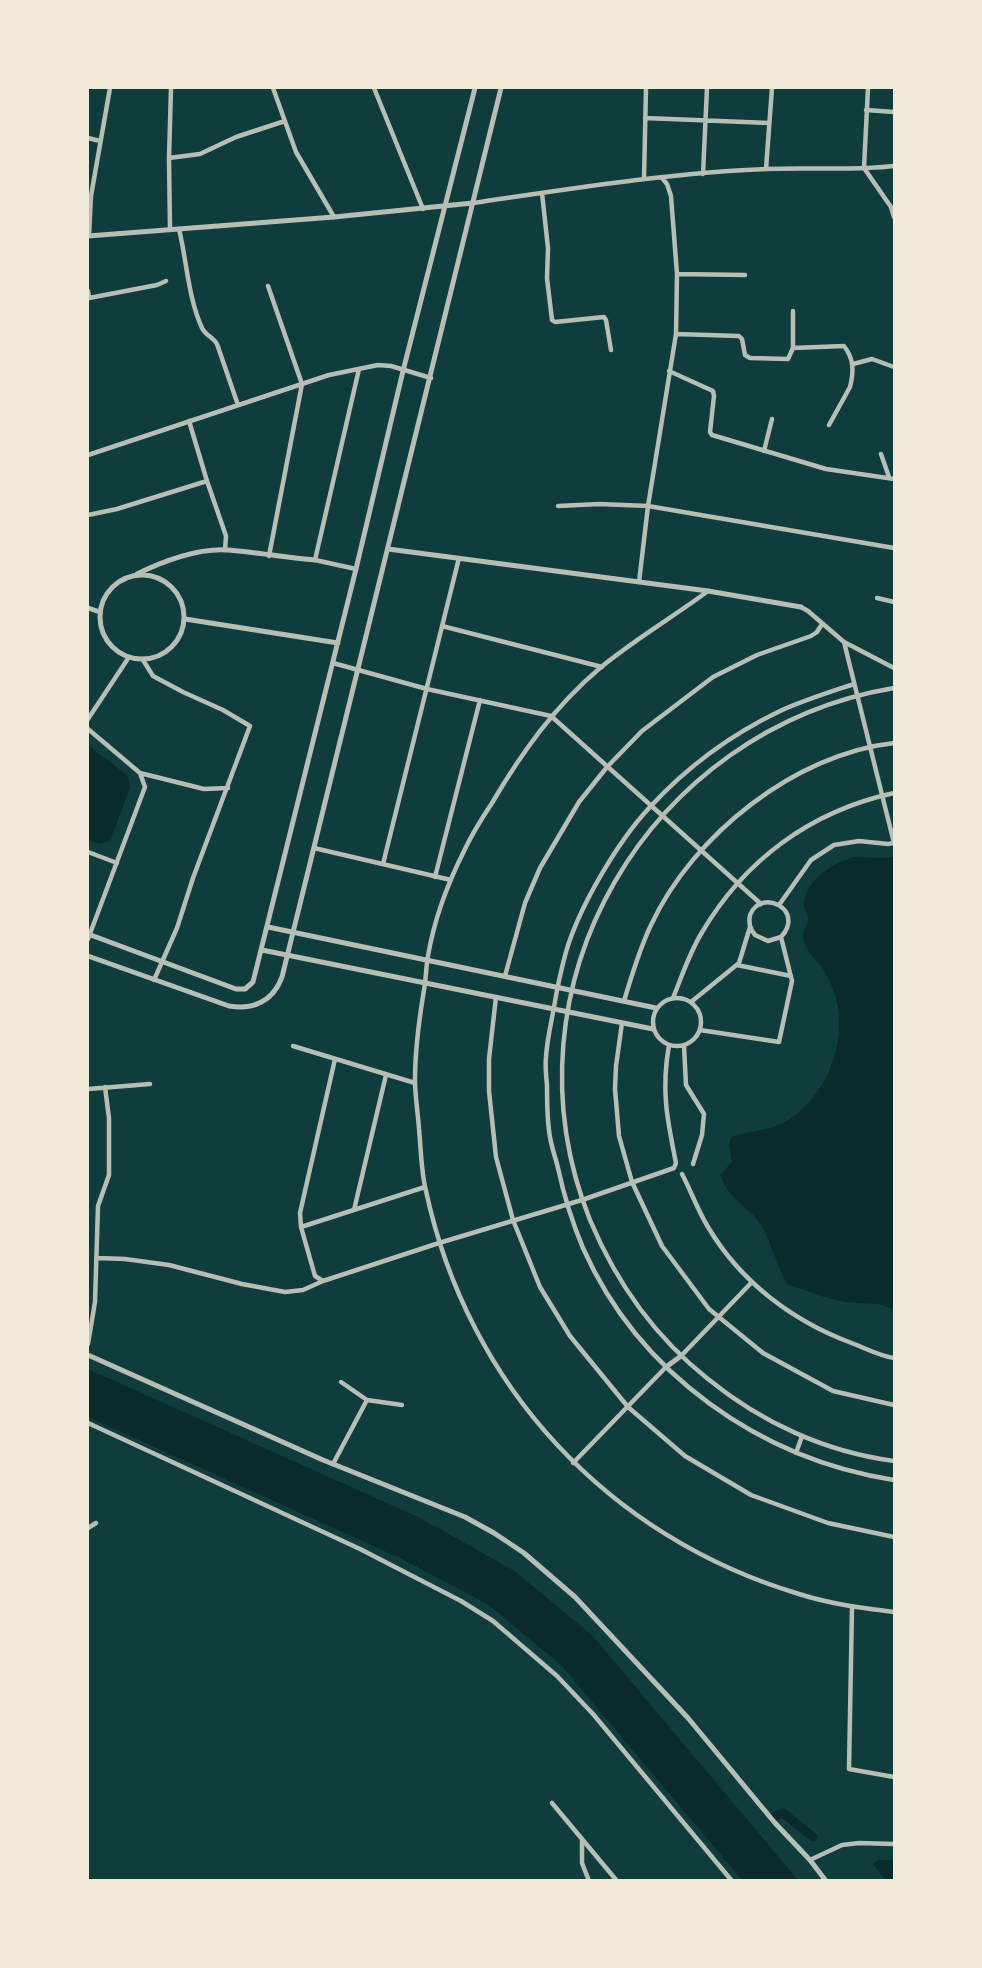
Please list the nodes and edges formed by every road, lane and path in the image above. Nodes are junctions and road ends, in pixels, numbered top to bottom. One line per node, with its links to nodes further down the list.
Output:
1 (110, 88): 18 (street)
2 (171, 88): 19 (street)
3 (273, 88): 15 (street)
4 (374, 88): 29 (street)
5 (475, 88): 28 (street)
6 (501, 88): 27 (street)
7 (646, 88): 13 (street)
8 (707, 88): 14 (street)
9 (772, 88): 16 (street)
10 (868, 88): 11 (street)
11 (866, 110): 12 (street); 21 (street)
12 (894, 112)
13 (645, 118): 14 (street); 25 (street)
14 (705, 120): 16 (street); 23 (street)
15 (285, 121): 19 (street); 30 (street)
16 (769, 123): 22 (street)
17 (88, 138): 18 (street)
18 (100, 141): 34 (street)
19 (169, 158): 33 (street)
20 (894, 166): 21 (street)
21 (864, 168): 22 (street); 31 (street)
22 (766, 169): 23 (street)
23 (703, 174): 24 (street)
24 (661, 177): 25 (street); 35 (street)
25 (644, 179): 26 (street)
26 (542, 193): 27 (street); 43 (street)
27 (473, 203): 28 (street); 49 (street)
28 (446, 207): 29 (street); 47 (street)
29 (422, 209): 30 (street)
30 (334, 217): 32 (street)
31 (894, 217)
32 (179, 229): 33 (street); 51 (street)
33 (170, 230): 34 (street)
34 (88, 236)
35 (677, 274): 36 (street); 41 (street)
36 (745, 275)
37 (166, 281): 39 (street)
38 (268, 286): 50 (street)
39 (88, 291)
40 (793, 311): 42 (street)
41 (676, 334): 42 (street); 48 (street)
42 (793, 348): 44 (street)
43 (611, 350)
44 (853, 364): 45 (street); 54 (street)
45 (894, 367)
46 (359, 369): 47 (street); 50 (street); 68 (street)
47 (403, 371): 49 (street); 69 (street)
48 (669, 371): 55 (street); 61 (street)
49 (431, 378): 64 (street)
50 (302, 384): 51 (street); 66 (street)
51 (238, 405): 53 (street)
52 (772, 419): 55 (street)
53 (189, 421): 56 (street); 59 (street)
54 (828, 425)
55 (765, 451): 58 (street)
56 (88, 454)
57 (881, 454): 58 (street)
58 (892, 478)
59 (207, 481): 62 (street); 65 (street)
60 (558, 506): 61 (street)
61 (648, 506): 63 (street); 71 (street)
62 (88, 516)
63 (894, 548)
64 (388, 549): 67 (street); 88 (street)
65 (225, 550): 66 (street); 70 (street)
66 (269, 556): 68 (street)
67 (459, 558): 71 (street); 80 (street)
68 (315, 560): 69 (street)
69 (356, 569): 82 (street)
70 (135, 575): 77 (street); 78 (street)
71 (639, 582): 72 (street)
72 (708, 592): 75 (street); 86 (street)
73 (877, 598): 74 (street)
74 (894, 602)
75 (801, 607): 79 (street)
76 (88, 608): 77 (street)
77 (100, 612): 83 (street)
78 (185, 619): 82 (street); 84 (street)
79 (822, 624): 81 (street); 99 (street)
80 (442, 626): 86 (street); 91 (street)
81 (844, 642): 87 (street); 89 (street)
82 (338, 643): 85 (street)
83 (129, 657): 84 (street); 95 (street)
84 (143, 660): 101 (street)
85 (333, 663): 88 (street); 116 (street)
86 (602, 667): 94 (street)
87 (894, 668)
88 (358, 670): 91 (street); 106 (street)
89 (854, 684): 92 (street); 104 (street)
90 (894, 688): 92 (street)
91 (426, 689): 93 (street); 110 (street)
92 (857, 696): 98 (street); 105 (street)
93 (480, 700): 94 (street); 111 (street)
94 (551, 716): 99 (street); 112 (street)
95 (88, 719)
96 (88, 729): 100 (street)
97 (894, 743): 98 (street)
98 (870, 746): 103 (street); 107 (street)
99 (607, 767): 104 (street); 127 (street)
100 (140, 773): 101 (street); 109 (street)
101 (228, 788): 125 (street)
102 (894, 793): 103 (street)
103 (882, 796): 113 (street); 115 (street)
104 (650, 806): 105 (street); 131 (street)
105 (661, 816): 107 (street); 132 (street)
106 (314, 848): 110 (street); 118 (street)
107 (700, 851): 113 (street); 135 (street)
108 (88, 852): 109 (street)
109 (117, 863): 119 (street)
110 (383, 864): 111 (street)
111 (435, 877): 112 (street)
112 (451, 880): 124 (street)
113 (737, 884): 114 (street); 134 (street)
114 (761, 904): 115 (street); 117 (street)
115 (779, 905): 120 (street)
116 (268, 927): 118 (street); 121 (street)
117 (750, 928): 120 (street); 126 (street)
118 (293, 932): 122 (street); 124 (street)
119 (88, 936): 125 (street)
120 (781, 937): 128 (street)
121 (262, 950): 122 (street); 125 (street)
122 (288, 955): 129 (street); 130 (street)
123 (88, 956): 129 (street)
124 (427, 960): 127 (street); 130 (street)
125 (162, 961): 129 (street)
126 (737, 965): 128 (street); 136 (street)
127 (505, 976): 131 (street)
128 (792, 976): 142 (street)
129 (154, 980)
130 (425, 983): 133 (street); 148 (street)
131 (558, 987): 132 (street); 138 (street)
132 (573, 990): 135 (street); 139 (street)
133 (496, 997): 138 (street); 159 (street)
134 (673, 998): 136 (street); 137 (street)
135 (624, 1001): 137 (street)
136 (691, 1002): 142 (street)
137 (656, 1008): 141 (street)
138 (554, 1009): 139 (street); 157 (street)
139 (568, 1012): 140 (street); 156 (street)
140 (622, 1023): 141 (street); 154 (street)
141 (653, 1029): 143 (street)
142 (700, 1030): 144 (street)
143 (669, 1045): 144 (street); 154 (street)
144 (684, 1045): 152 (street)
145 (293, 1046): 146 (street)
146 (335, 1059): 147 (street); 160 (street)
147 (386, 1074): 148 (street); 158 (street)
148 (415, 1083): 155 (street)
149 (150, 1084): 150 (street)
150 (104, 1087): 151 (street); 162 (street)
151 (88, 1089)
152 (693, 1164)
153 (682, 1174): 164 (street)
154 (632, 1182): 156 (street); 165 (street)
155 (425, 1187): 158 (street); 161 (street)
156 (582, 1199): 157 (street); 168 (street)
157 (566, 1204): 159 (street); 170 (street)
158 (354, 1210): 160 (street)
159 (513, 1220): 161 (street); 175 (street)
160 (300, 1227): 163 (street)
161 (439, 1243): 163 (street); 180 (street)
162 (97, 1258): 163 (street); 166 (street)
163 (323, 1281)
164 (752, 1282): 165 (street); 169 (street)
165 (719, 1317): 168 (street); 174 (street)
166 (88, 1344)
167 (88, 1355): 181 (street)
168 (681, 1356): 170 (street); 177 (street)
169 (894, 1358)
170 (666, 1367): 175 (street); 178 (street)
171 (341, 1382): 172 (street)
172 (367, 1400): 173 (street); 181 (street)
173 (402, 1405)
174 (894, 1405)
175 (628, 1407): 180 (street); 185 (street)
176 (88, 1423): 195 (street)
177 (802, 1436): 178 (street); 179 (street)
178 (796, 1453): 182 (street)
179 (894, 1461)
180 (573, 1463): 186 (street)
181 (333, 1464): 192 (street)
182 (894, 1480)
183 (96, 1523): 184 (street)
184 (88, 1528)
185 (894, 1537)
186 (852, 1607): 187 (street); 188 (street)
187 (894, 1612)
188 (894, 1777)
189 (552, 1803): 190 (street)
190 (582, 1840): 193 (street); 194 (street)
191 (894, 1844): 192 (street)
192 (810, 1860): 196 (street)
193 (589, 1881)
194 (617, 1881)
195 (732, 1881)
196 (826, 1881)

